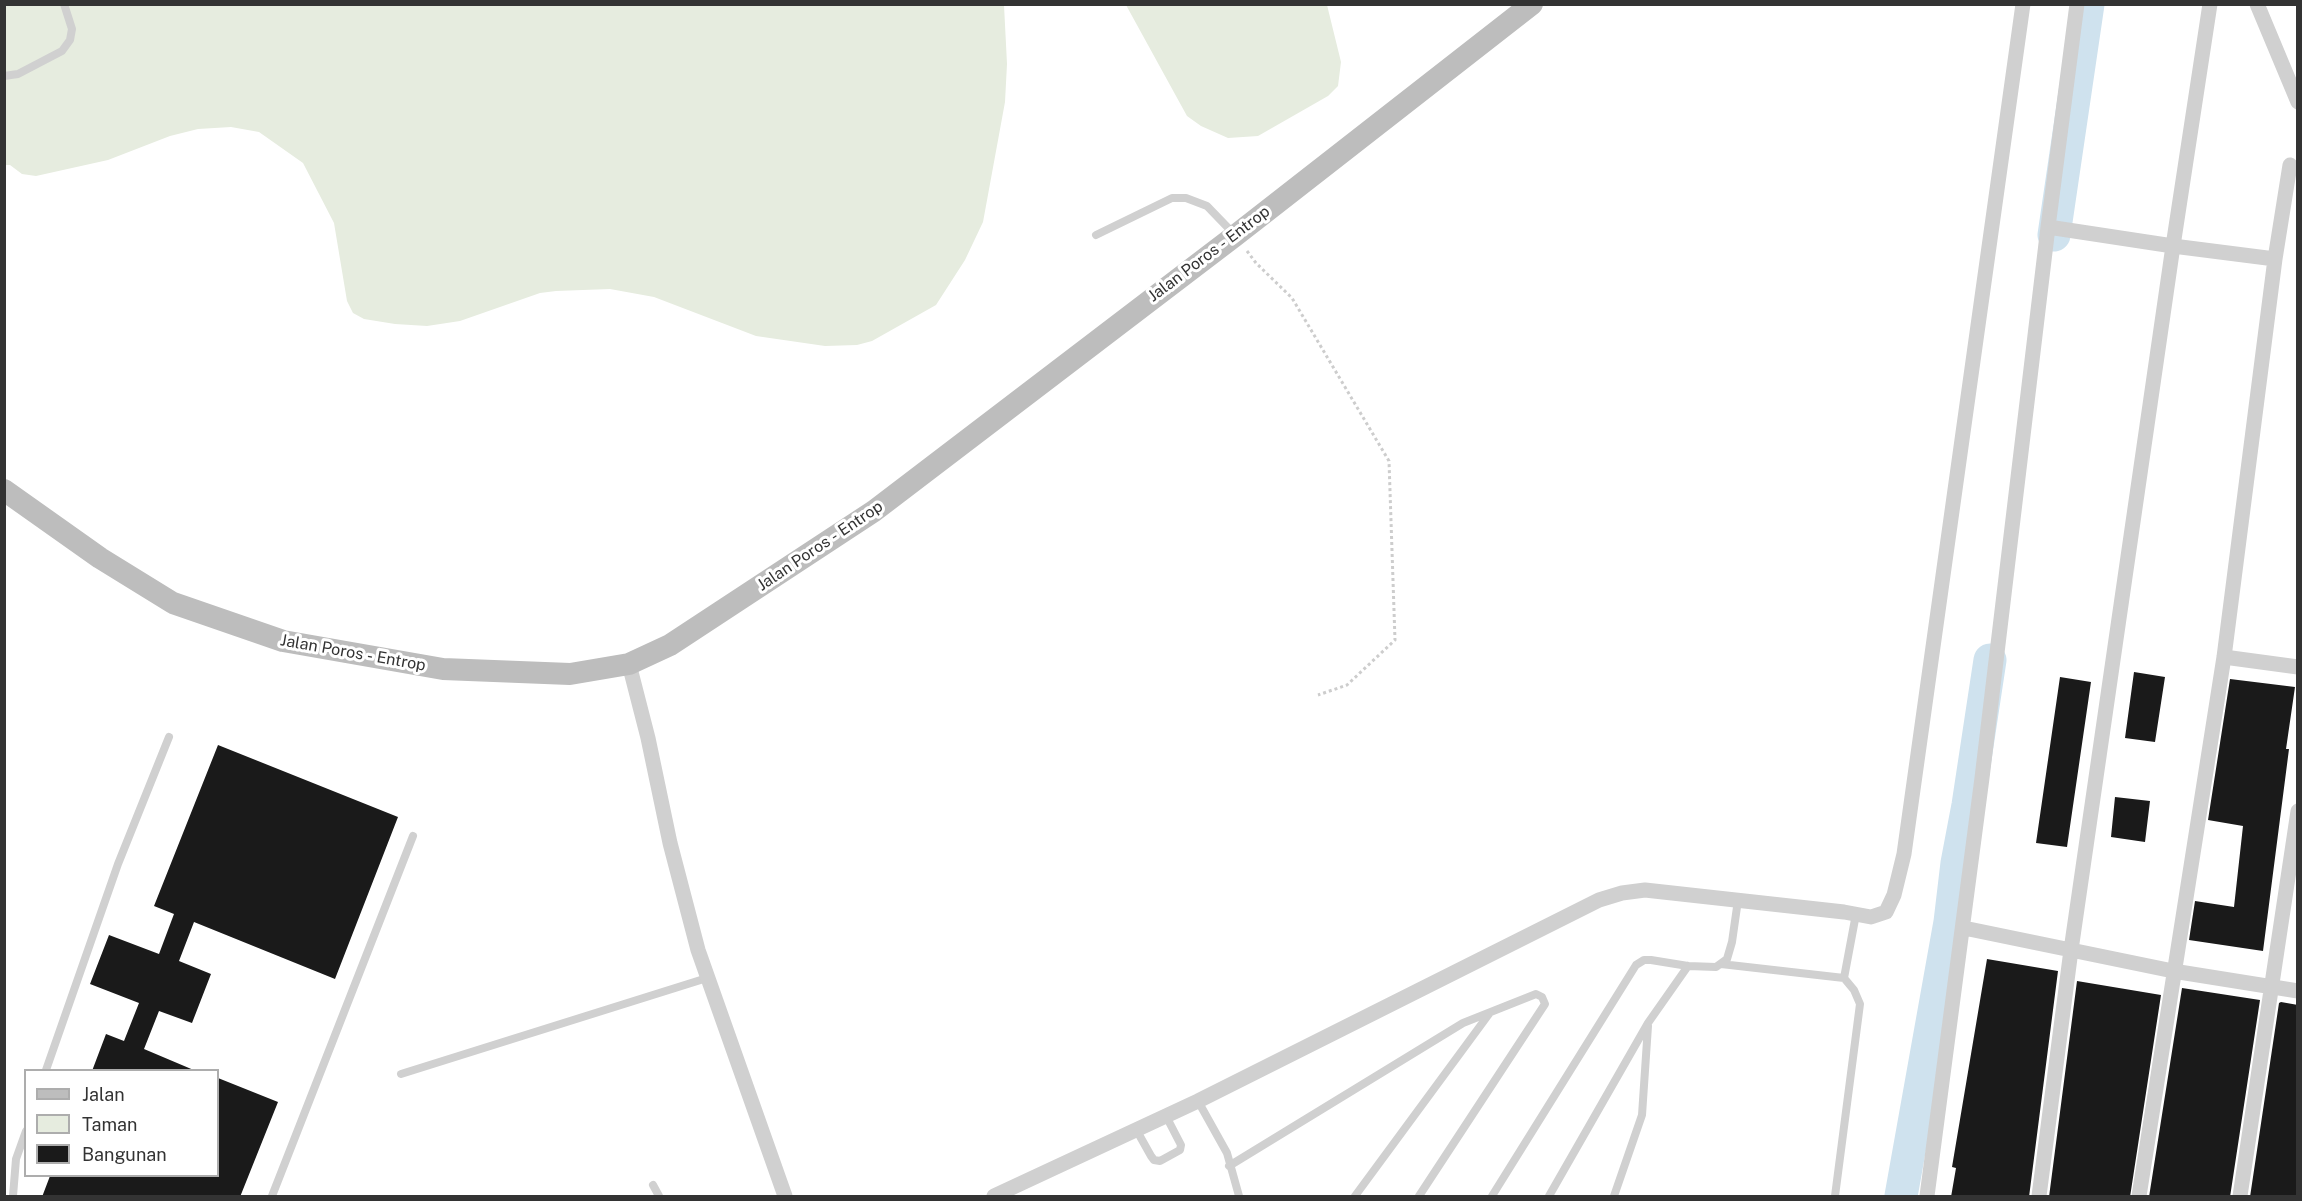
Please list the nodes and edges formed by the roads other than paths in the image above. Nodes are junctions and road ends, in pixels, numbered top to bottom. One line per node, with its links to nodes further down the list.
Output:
1 (64, 4): 7 (lane)
2 (1532, 4): 12 (main road, Jalan Poros - Entrop)
3 (2023, 4): 23 (street)
4 (2077, 4): 10 (street)
5 (2210, 4): 13 (street)
6 (2257, 4): 8 (street)
7 (4, 76)
8 (2298, 102)
9 (2290, 165): 14 (street)
10 (2048, 226): 13 (street); 24 (street)
11 (1096, 235): 12 (lane)
12 (1236, 235): 17 (main road, Jalan Poros - Entrop)
13 (2173, 246): 14 (street); 25 (street)
14 (2275, 259): 16 (street)
15 (4, 490): 17 (main road, Jalan Poros - Entrop)
16 (2224, 657): 18 (street); 28 (street)
17 (628, 664): 29 (street)
18 (2298, 668)
19 (169, 737): 35 (lane)
20 (2298, 811): 31 (street)
21 (413, 836): 45 (lane)
22 (1738, 906): 23 (street); 26 (lane); 37 (street)
23 (1856, 914): 30 (lane)
24 (1964, 928): 25 (street); 55 (street)
25 (2071, 950): 28 (street); 56 (street)
26 (1721, 964): 27 (lane); 30 (lane)
27 (1688, 966): 34 (lane); 52 (lane)
28 (2173, 971): 31 (street); 57 (street)
29 (707, 978): 36 (lane); 47 (street)
30 (1844, 978): 54 (lane)
31 (2271, 986): 32 (street); 58 (street)
32 (2298, 991)
33 (1489, 1013): 41 (lane); 50 (lane); 51 (lane)
34 (1648, 1023): 43 (lane); 53 (lane)
35 (47, 1069)
36 (401, 1074)
37 (1198, 1101): 38 (street); 41 (lane)
38 (1166, 1116): 39 (street); 39 (lane)
39 (1137, 1131): 48 (street)
40 (24, 1137): 44 (lane)
41 (1229, 1166): 49 (lane)
42 (653, 1185): 46 (lane)
43 (1552, 1195)
44 (13, 1197)
45 (272, 1197)
46 (659, 1197)
47 (785, 1197)
48 (994, 1197)
49 (1239, 1197)
50 (1355, 1197)
51 (1419, 1197)
52 (1492, 1197)
53 (1614, 1197)
54 (1834, 1197)
55 (1927, 1197)
56 (2039, 1197)
57 (2139, 1197)
58 (2240, 1197)

